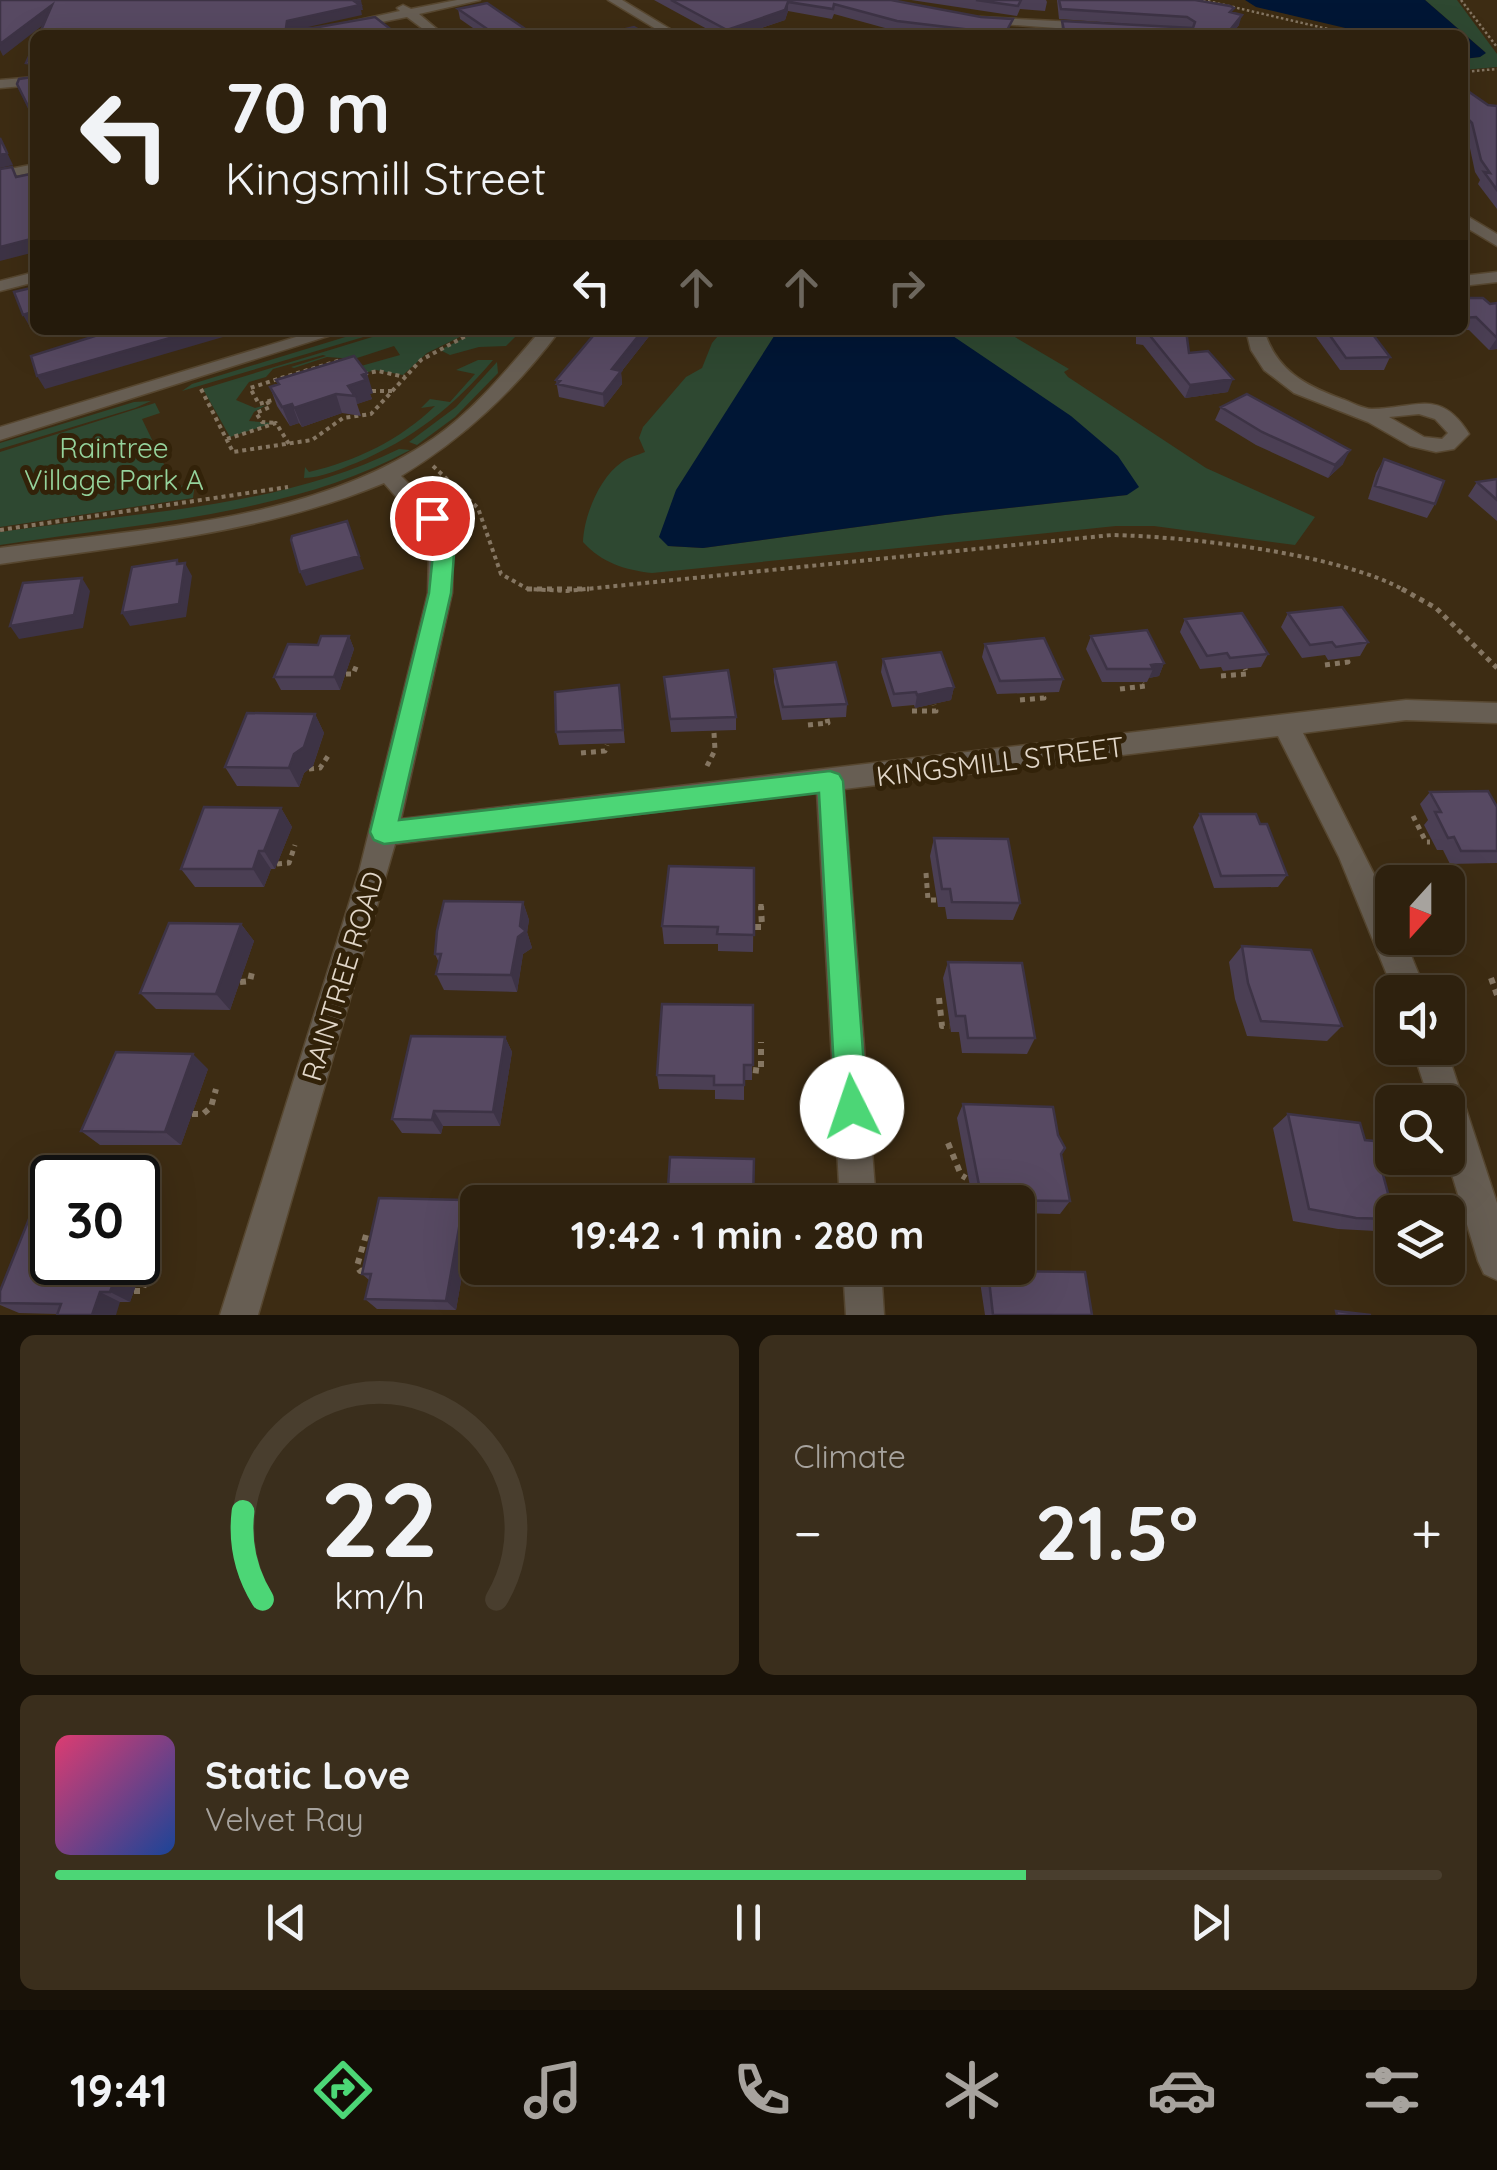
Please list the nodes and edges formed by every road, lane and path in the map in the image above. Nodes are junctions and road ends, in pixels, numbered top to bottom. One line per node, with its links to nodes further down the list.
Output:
1 (392, 0): 6 (street)
2 (474, 0): 6 (street)
3 (614, 0): 11 (street)
4 (1203, 0): 12 (path)
5 (1462, 0): 13 (path)
6 (409, 13): 9 (street); 10 (street)
7 (968, 18): 8 (street)
8 (1116, 28)
9 (322, 30)
10 (431, 30)
11 (665, 30)
12 (1332, 30)
13 (1497, 47)
14 (1497, 69): 15 (path)
15 (1468, 71)
16 (30, 81): 17 (street)
17 (0, 84)
18 (30, 169): 19 (street)
19 (0, 175)
20 (1468, 222): 21 (street)
21 (1497, 242)
22 (1497, 277): 24 (street)
23 (30, 278): 25 (street)
24 (1468, 280)
25 (0, 286)
26 (322, 335): 42 (street)
27 (468, 335): 31 (path)
28 (547, 335): 46 (street)
29 (1256, 335): 39 (street)
30 (347, 369): 32 (path)
31 (405, 377): 33 (path); 36 (path)
32 (282, 378): 37 (path); 37 (path)
33 (368, 382)
34 (201, 390): 43 (path)
35 (372, 391): 36 (path)
36 (392, 392): 40 (path)
37 (267, 401): 41 (path)
38 (328, 415): 40 (path)
39 (1370, 415)
40 (334, 423): 44 (path)
41 (276, 424): 43 (path); 44 (path)
42 (0, 434)
43 (227, 439): 44 (path)
44 (289, 444)
45 (430, 464): 53 (path)
46 (388, 474): 49 (street); 75 (street, RAINTREE ROAD)
47 (292, 487): 48 (path)
48 (0, 530)
49 (0, 556)
50 (1345, 658): 52 (path)
51 (358, 662): 55 (path)
52 (1325, 665)
53 (1497, 668)
54 (1245, 669): 56 (path)
55 (346, 674)
56 (1221, 676)
57 (1142, 682): 58 (path)
58 (1120, 688)
59 (1042, 694): 60 (path)
60 (1020, 700)
61 (934, 705): 62 (path)
62 (912, 712)
63 (1497, 714): 66 (street, KINGSMILL STREET)
64 (827, 719): 65 (path)
65 (808, 726)
66 (1286, 726): 73 (street, KINGSMILL STREET); 84 (street)
67 (714, 732): 71 (path)
68 (606, 745): 69 (path)
69 (581, 753)
70 (328, 756): 72 (path)
71 (707, 766)
72 (310, 768)
73 (830, 781): 75 (street, KINGSMILL STREET); 97 (street)
74 (1413, 816): 76 (path)
75 (384, 832): 104 (street, RAINTREE ROAD)
76 (1430, 842)
77 (294, 845): 78 (path)
78 (277, 864)
79 (926, 873): 80 (path)
80 (937, 900)
81 (761, 904): 82 (path)
82 (756, 927)
83 (253, 968): 86 (path)
84 (1403, 975)
85 (1491, 978): 87 (path)
86 (240, 982)
87 (1497, 995)
88 (940, 998): 89 (path)
89 (950, 1026)
90 (761, 1042): 91 (path)
91 (753, 1070)
92 (216, 1089): 93 (path)
93 (192, 1114)
94 (948, 1143): 96 (path)
95 (1465, 1161): 99 (street)
96 (966, 1178)
97 (857, 1185)
98 (366, 1236): 100 (path)
99 (1497, 1261)
100 (378, 1268)
101 (144, 1285): 103 (path)
102 (863, 1285): 105 (street)
103 (134, 1291)
104 (238, 1315)
105 (865, 1315)

